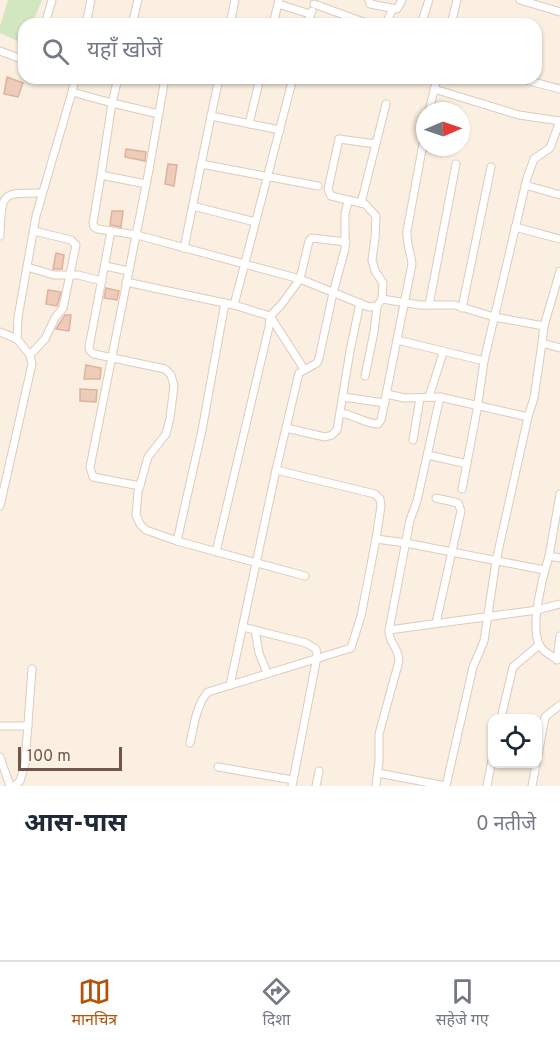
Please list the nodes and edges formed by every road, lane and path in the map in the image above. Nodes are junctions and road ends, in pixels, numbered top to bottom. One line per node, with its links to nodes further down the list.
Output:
1 (52, 0): 15 (street)
2 (92, 0): 16 (street)
3 (138, 0): 17 (street)
4 (235, 0): 18 (street)
5 (369, 0): 12 (street)
6 (402, 0): 12 (street)
7 (429, 0): 23 (street)
8 (457, 0): 24 (street)
9 (520, 0): 13 (street)
10 (278, 2): 14 (street); 19 (street)
11 (315, 2): 14 (street); 21 (street)
12 (392, 10): 22 (street)
13 (560, 12)
14 (310, 14): 20 (street)
15 (47, 18)
16 (88, 18)
17 (134, 18)
18 (231, 18)
19 (274, 18)
20 (309, 18)
21 (343, 18)
22 (389, 18)
23 (422, 18)
24 (452, 18)
25 (0, 51): 26 (street)
26 (18, 58)
27 (74, 84): 37 (street)
28 (117, 84): 39 (street)
29 (164, 84): 41 (street)
30 (218, 84): 42 (street)
31 (259, 84): 44 (street)
32 (291, 84): 45 (street)
33 (435, 84): 35 (street)
34 (541, 84): 36 (street)
35 (434, 89): 38 (street); 43 (street)
36 (560, 89)
37 (72, 92): 39 (street); 56 (street)
38 (431, 102)
39 (112, 103): 41 (street); 51 (street)
40 (386, 104): 46 (street)
41 (159, 114): 53 (street)
42 (211, 116): 44 (street); 48 (street)
43 (560, 121): 55 (street)
44 (249, 124): 45 (street)
45 (280, 130): 52 (street)
46 (376, 144): 58 (street); 59 (street)
47 (421, 156): 83 (street)
48 (201, 164): 52 (street); 60 (street)
49 (456, 164): 85 (street)
50 (491, 167): 87 (street)
51 (101, 175): 53 (street); 64 (street)
52 (266, 176): 54 (street); 61 (street)
53 (146, 184): 65 (street)
54 (318, 186)
55 (525, 186): 57 (street); 62 (street)
56 (42, 193): 63 (street); 66 (street)
57 (560, 195)
58 (348, 201): 59 (street); 68 (street)
59 (361, 203): 80 (street)
60 (193, 206): 61 (street); 69 (street)
61 (255, 222): 70 (street)
62 (515, 227): 67 (street); 89 (street)
63 (34, 231): 72 (street); 75 (street)
64 (111, 231): 65 (street); 71 (street)
65 (136, 235): 69 (street); 73 (street)
66 (0, 236)
67 (560, 239)
68 (346, 242): 76 (street); 79 (street)
69 (184, 248): 70 (street)
70 (245, 265): 76 (street); 84 (street)
71 (105, 266): 73 (street); 77 (street)
72 (27, 267): 75 (street); 92 (street)
73 (129, 271): 78 (street)
74 (560, 271): 90 (street)
75 (71, 275): 77 (street); 97 (street)
76 (300, 279): 79 (street); 88 (street)
77 (102, 281): 98 (street)
78 (126, 282): 81 (street); 98 (street)
79 (333, 293): 82 (street); 100 (street)
80 (382, 299): 83 (street); 86 (street)
81 (225, 303): 84 (street); 122 (street)
82 (360, 303): 86 (street); 104 (street)
83 (403, 304): 85 (street); 93 (street)
84 (234, 305): 88 (street)
85 (429, 305): 87 (street)
86 (377, 306): 101 (street)
87 (462, 308): 89 (street)
88 (270, 316): 100 (street); 125 (street)
89 (494, 317): 90 (street); 99 (street)
90 (544, 326): 94 (street)
91 (0, 333): 92 (street)
92 (17, 339): 97 (street)
93 (397, 340): 96 (street); 102 (street)
94 (542, 343): 95 (street); 110 (street)
95 (560, 348)
96 (443, 353): 99 (street); 103 (street)
97 (30, 355): 120 (street)
98 (112, 357): 116 (street); 116 (street)
99 (484, 361): 108 (street)
100 (304, 369): 111 (street)
101 (365, 376)
102 (387, 394): 106 (street); 107 (street)
103 (429, 396): 105 (street); 106 (street)
104 (343, 397): 107 (street); 109 (street)
105 (440, 397): 108 (street); 113 (street)
106 (420, 398): 112 (street)
107 (385, 403): 109 (street)
108 (477, 406): 110 (street); 114 (street)
109 (341, 413): 111 (street)
110 (528, 417): 128 (street)
111 (286, 428): 115 (street)
112 (412, 440)
113 (428, 455): 114 (street); 123 (street)
114 (467, 464): 117 (street)
115 (276, 470): 121 (street); 129 (street)
116 (140, 486): 122 (street)
117 (462, 489)
118 (560, 494): 126 (street)
119 (436, 498): 124 (street)
120 (0, 506)
121 (376, 539): 123 (street); 141 (street)
122 (177, 540): 125 (street)
123 (406, 543): 124 (street); 138 (street)
124 (451, 551): 128 (street); 135 (street)
125 (216, 552): 129 (street)
126 (549, 556): 127 (street); 130 (street)
127 (560, 558)
128 (496, 561): 130 (street); 134 (street)
129 (256, 563): 131 (street); 136 (street)
130 (544, 570): 133 (street)
131 (305, 576)
132 (560, 604): 133 (street)
133 (537, 609): 134 (street); 140 (street)
134 (488, 616): 135 (street); 162 (street)
135 (436, 623): 138 (street)
136 (243, 627): 137 (street); 145 (street)
137 (255, 630): 141 (street); 144 (street)
138 (389, 630): 157 (street)
139 (560, 636): 142 (street)
140 (539, 645): 142 (street); 147 (street)
141 (317, 657): 144 (street); 158 (street)
142 (558, 660)
143 (32, 669): 149 (street)
144 (267, 673): 145 (street)
145 (230, 685): 151 (street)
146 (560, 705): 150 (street)
147 (502, 714)
148 (0, 726): 149 (street)
149 (28, 726): 159 (street)
150 (542, 731)
151 (190, 743)
152 (0, 757): 159 (street)
153 (218, 766): 158 (street)
154 (490, 768): 163 (street)
155 (535, 768): 164 (street)
156 (319, 771): 160 (street)
157 (378, 773): 161 (street); 162 (street)
158 (293, 783)
159 (12, 786)
160 (316, 786)
161 (376, 786)
162 (446, 786)
163 (487, 786)
164 (532, 786)

